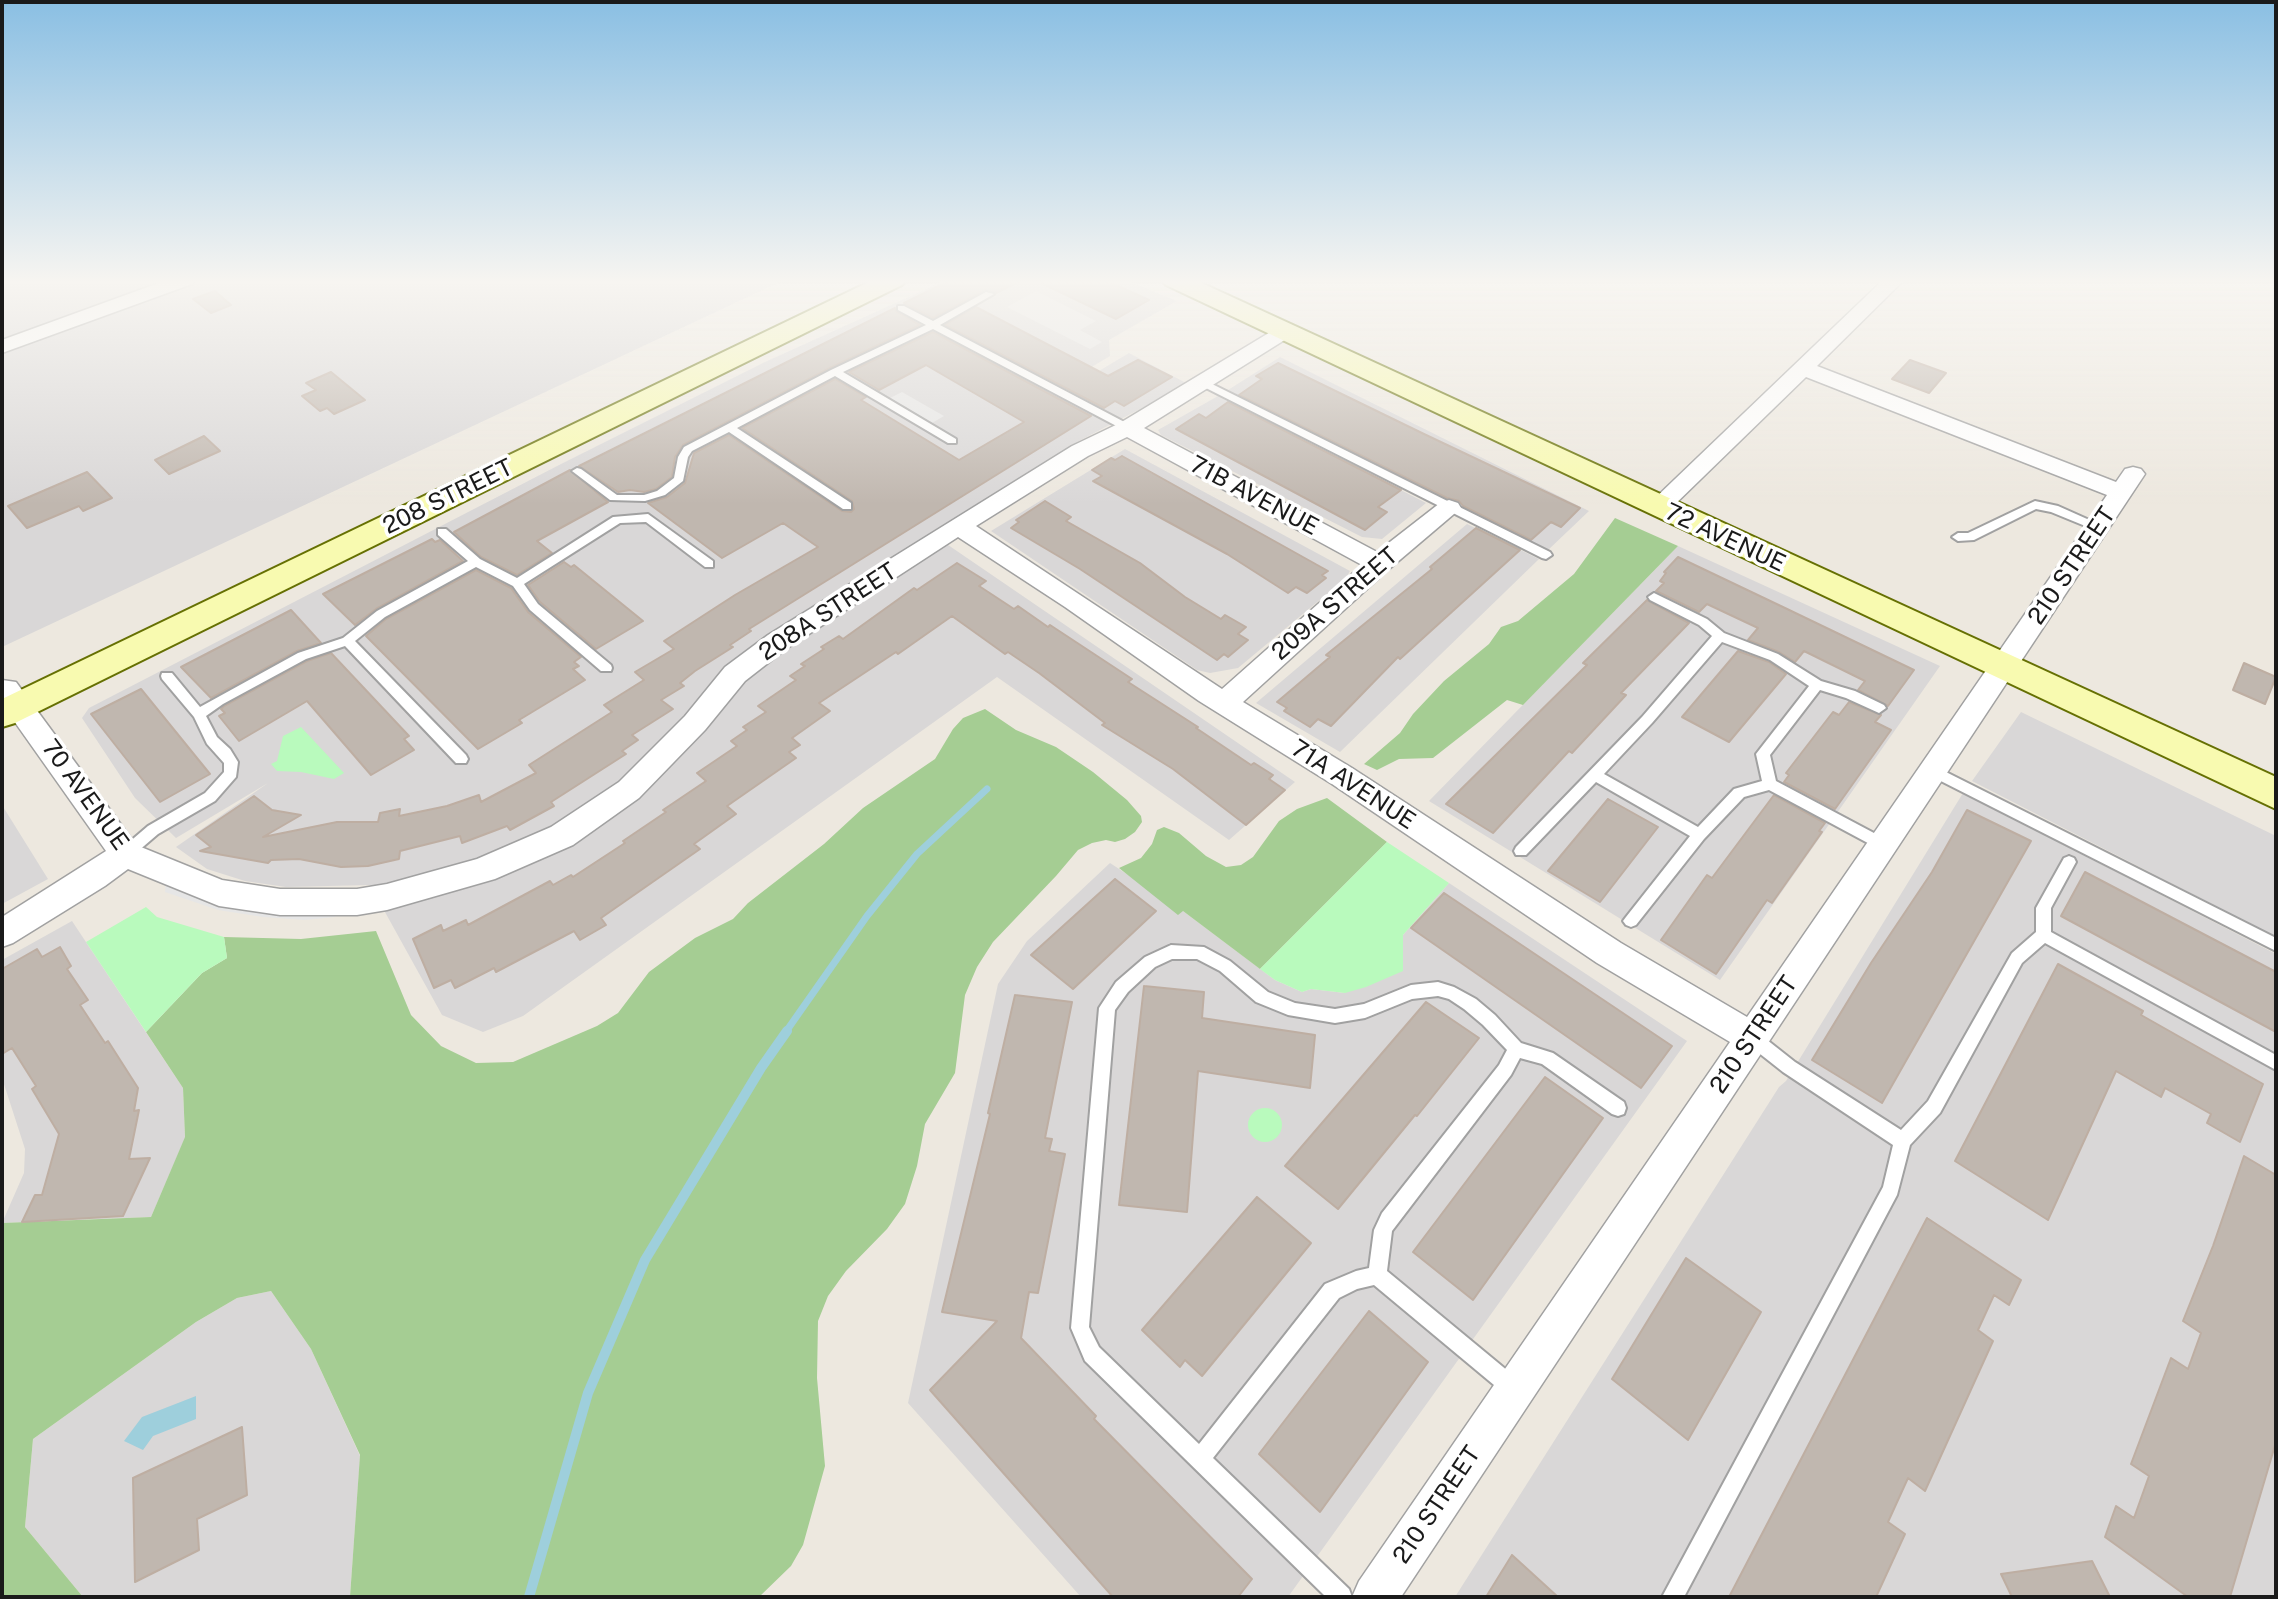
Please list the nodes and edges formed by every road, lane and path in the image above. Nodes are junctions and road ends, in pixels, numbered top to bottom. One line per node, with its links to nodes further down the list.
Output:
1 (715, 355): 33 (main road, 208 STREET)
2 (871, 355): 8 (lane)
3 (988, 355): 11 (lane)
4 (1249, 355): 9 (street, 208A STREET)
5 (1332, 355): 15 (main road, 72 AVENUE)
6 (1817, 355): 7 (street)
7 (1803, 368): 15 (street); 18 (street, 210 STREET)
8 (835, 372): 10 (lane); 12 (lane)
9 (1204, 383): 11 (street, 208A STREET); 16 (lane)
10 (729, 427): 13 (lane); 14 (lane)
11 (1128, 428): 17 (street, 208A STREET); 24 (street, 71B AVENUE)
12 (952, 441)
13 (578, 471)
14 (847, 506)
15 (1659, 507): 30 (main road, 72 AVENUE)
16 (1449, 508): 21 (lane); 24 (street, 209A STREET)
17 (958, 526): 34 (street, 71A AVENUE); 47 (street, 208A STREET)
18 (2099, 527): 20 (lane); 30 (street, 210 STREET)
19 (442, 532): 22 (lane)
20 (1958, 537)
21 (1545, 555)
22 (476, 562): 25 (lane); 28 (lane)
23 (709, 564): 25 (lane)
24 (1379, 564): 34 (street, 209A STREET)
25 (517, 583): 29 (lane)
26 (1654, 597): 27 (lane)
27 (1720, 636): 32 (lane); 39 (lane)
28 (347, 641): 36 (lane); 37 (lane)
29 (606, 668)
30 (2004, 668): 38 (street, 210 STREET); 41 (main road, 72 AVENUE)
31 (167, 676): 36 (lane)
32 (1817, 685): 35 (lane); 40 (lane)
33 (7, 700): 45 (street, 70 AVENUE)
34 (1225, 704): 52 (street, 71A AVENUE)
35 (1879, 708)
36 (199, 714): 45 (lane)
37 (461, 759)
38 (1934, 771): 43 (street, 210 STREET); 51 (lane)
39 (1595, 775): 42 (lane); 44 (lane)
40 (1770, 784): 42 (lane); 43 (lane)
41 (2276, 794)
42 (1699, 835): 48 (lane)
43 (1884, 845): 52 (street, 210 STREET)
44 (1521, 851)
45 (125, 854): 47 (street, 70 AVENUE); 49 (street)
46 (2069, 862): 50 (lane)
47 (387, 897)
48 (1631, 921)
49 (2, 933)
50 (2044, 935): 54 (lane); 56 (lane)
51 (2276, 945)
52 (1751, 1037): 56 (lane); 58 (street, 210 STREET)
53 (1516, 1049): 55 (lane); 57 (lane); 59 (lane)
54 (2276, 1063)
55 (1618, 1108)
56 (1902, 1141): 62 (lane)
57 (1377, 1275): 58 (lane); 59 (lane)
58 (1514, 1389): 61 (street, 210 STREET)
59 (1200, 1459): 60 (lane)
60 (1341, 1597)
61 (1375, 1597)
62 (1673, 1597)

